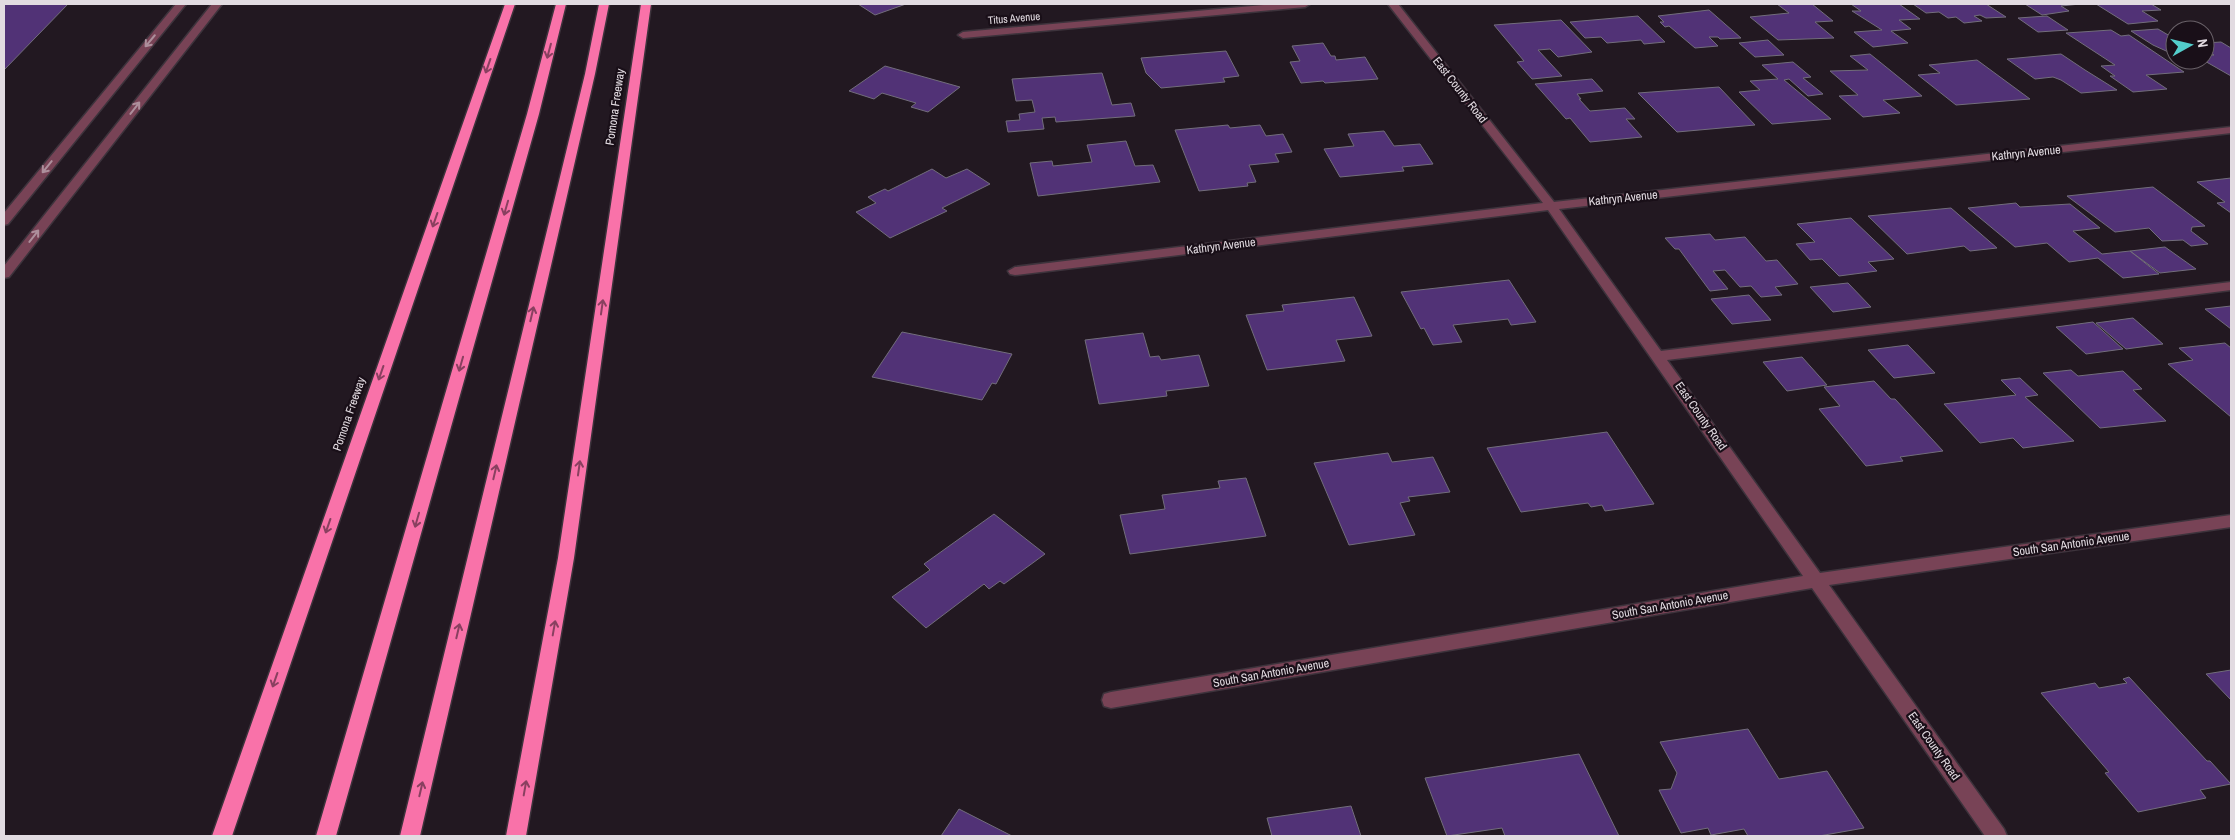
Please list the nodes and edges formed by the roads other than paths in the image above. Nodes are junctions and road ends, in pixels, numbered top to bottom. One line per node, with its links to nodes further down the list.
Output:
1 (181, 4): 12 (street, one-way to 12)
2 (217, 4): 14 (street, one-way to 2)
3 (510, 4): 20 (highway, Pomona Freeway, one-way to 20)
4 (562, 4): 21 (highway, one-way to 21)
5 (604, 4): 22 (highway, one-way to 5)
6 (646, 4): 23 (highway, Pomona Freeway, one-way to 6)
7 (1305, 4): 9 (street, Titus Avenue)
8 (1392, 4): 11 (street, East County Road)
9 (963, 35)
10 (2231, 130): 11 (street, Kathryn Avenue)
11 (1551, 206): 13 (street, Kathryn Avenue); 16 (street, East County Road)
12 (4, 221)
13 (1015, 271)
14 (4, 274)
15 (2231, 286): 16 (street)
16 (1658, 356): 18 (street, East County Road)
17 (2231, 521): 18 (street, South San Antonio Avenue)
18 (1818, 580): 19 (street, South San Antonio Avenue); 24 (street, East County Road)
19 (1111, 700)
20 (222, 836)
21 (326, 836)
22 (410, 836)
23 (516, 836)
24 (1997, 836)

